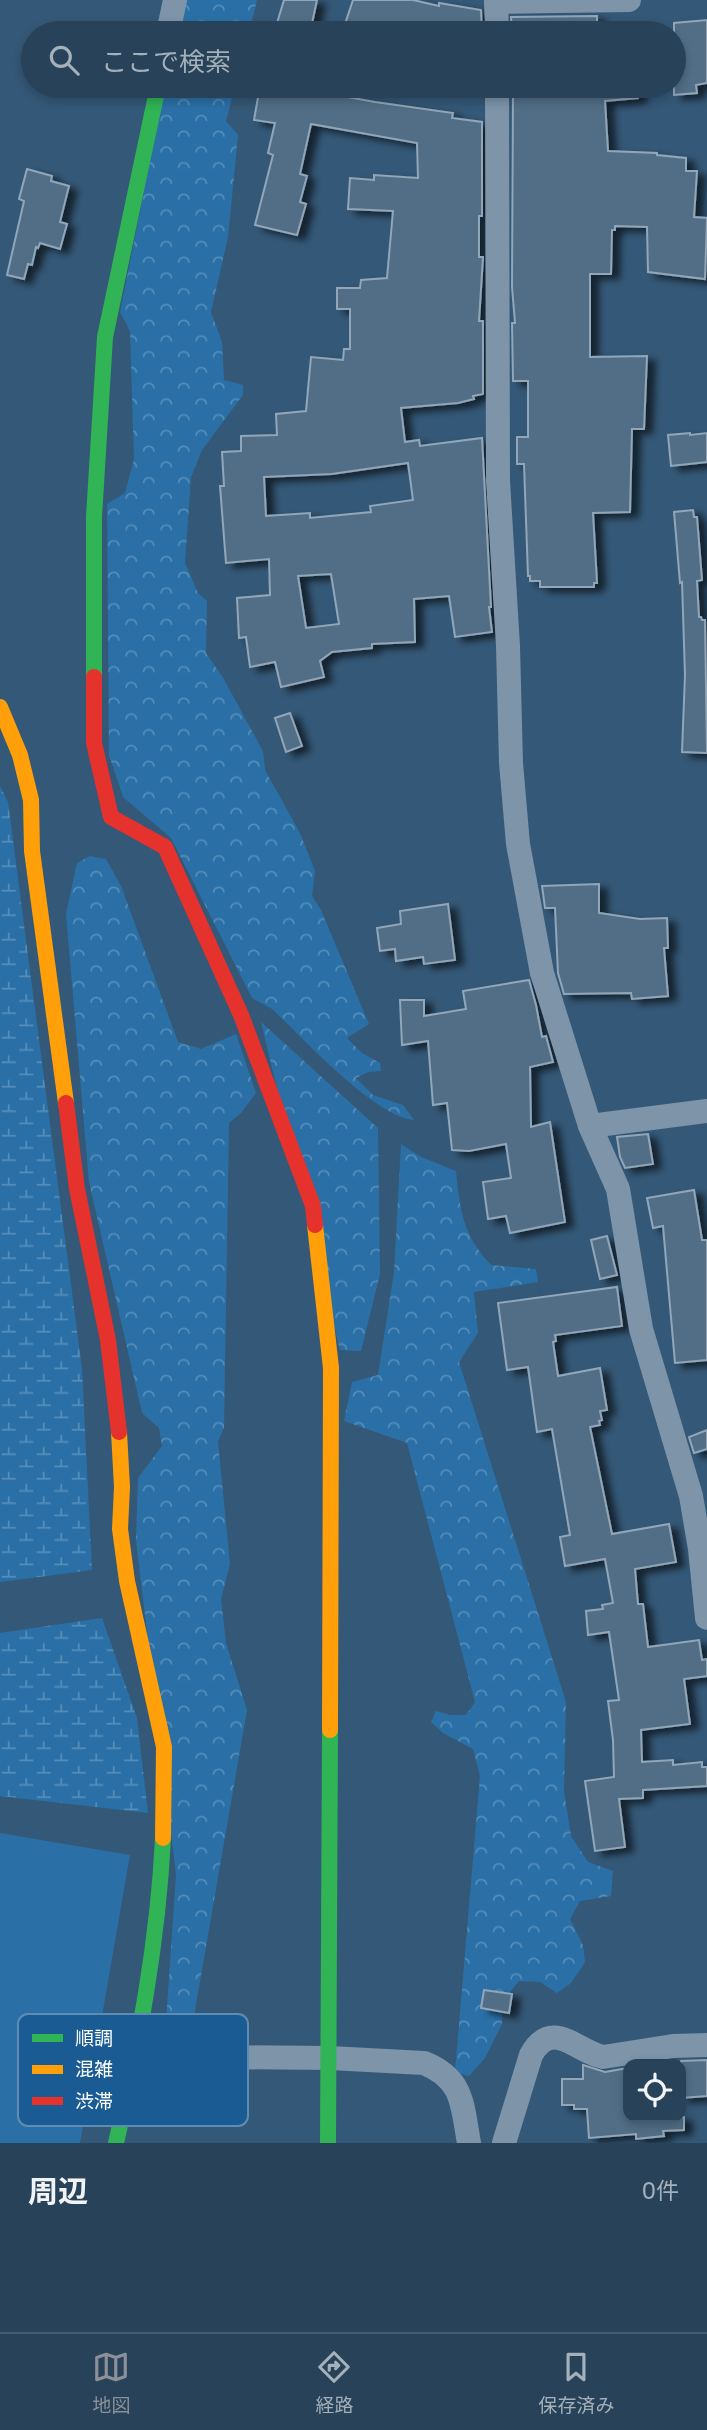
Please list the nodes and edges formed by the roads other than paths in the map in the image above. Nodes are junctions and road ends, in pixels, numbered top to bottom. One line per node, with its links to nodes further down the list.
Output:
1 (175, 0): 4 (street)
2 (629, 0): 3 (street)
3 (496, 1): 5 (street)
4 (171, 21)
5 (497, 21)
6 (155, 98): 15 (street)
7 (497, 98): 10 (street)
8 (0, 707): 12 (street)
9 (707, 1111): 10 (street)
10 (590, 1126): 11 (street)
11 (707, 1618)
12 (142, 2014)
13 (707, 2045): 18 (street)
14 (248, 2057): 15 (street)
15 (330, 2058): 16 (street); 17 (street)
16 (328, 2143)
17 (468, 2143)
18 (504, 2143)

